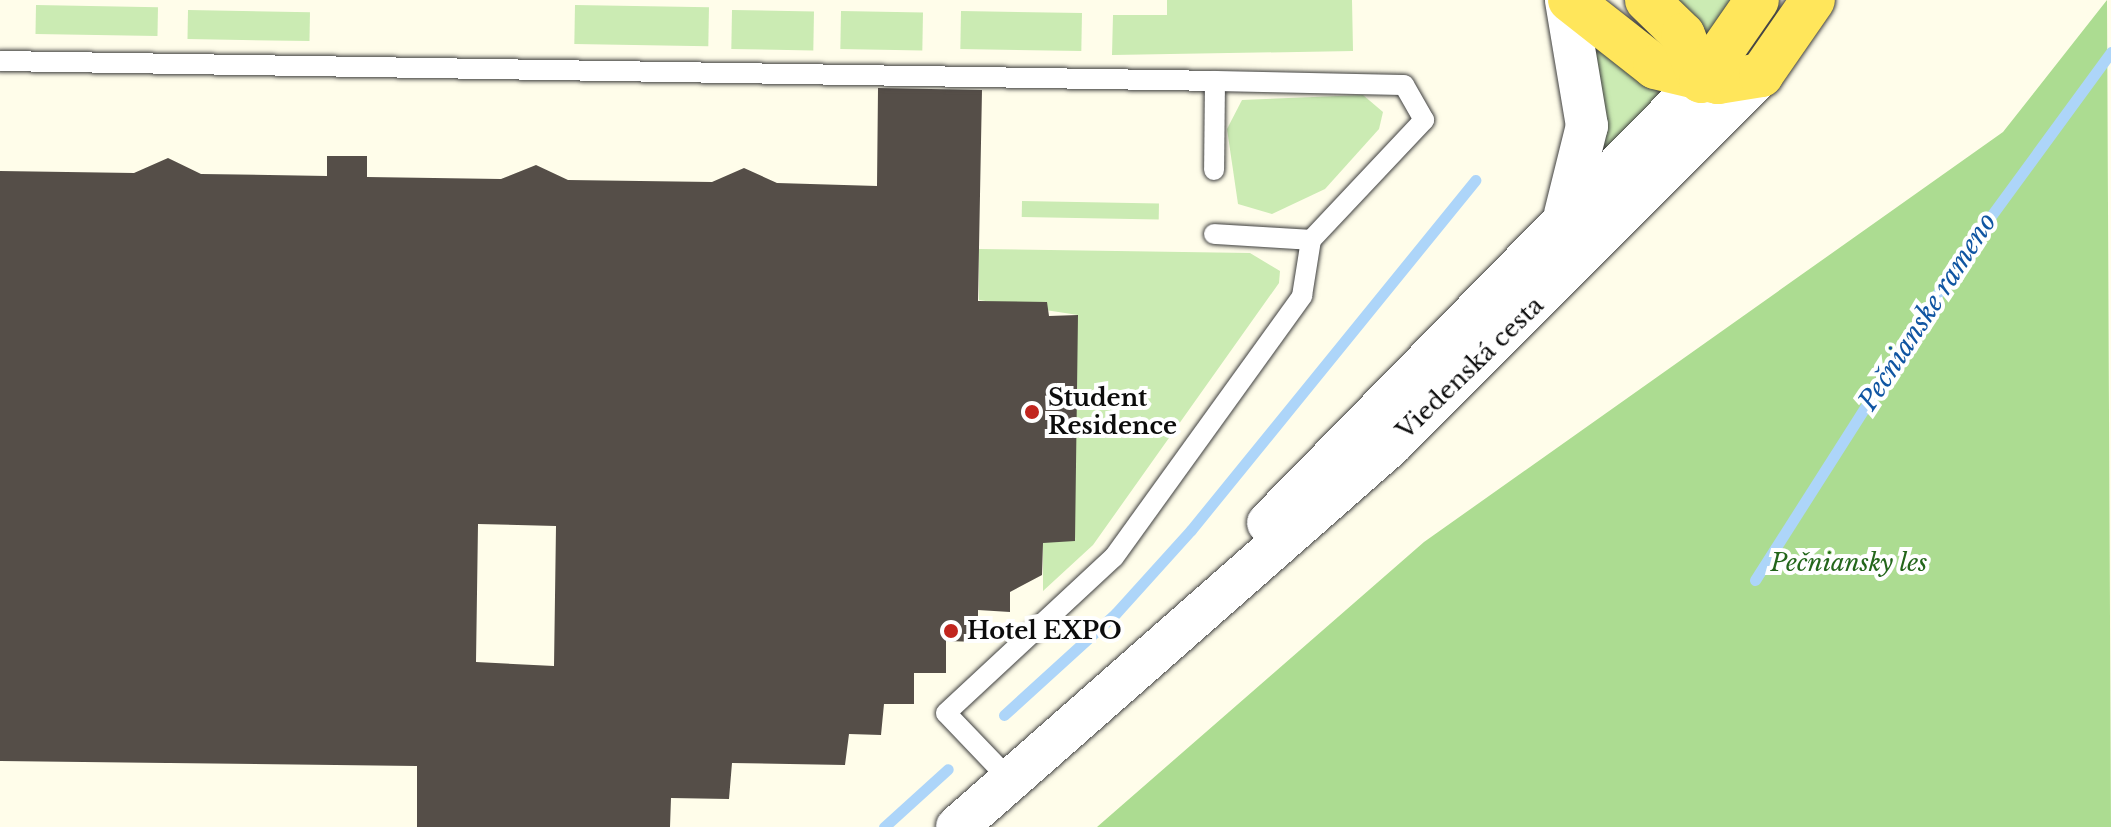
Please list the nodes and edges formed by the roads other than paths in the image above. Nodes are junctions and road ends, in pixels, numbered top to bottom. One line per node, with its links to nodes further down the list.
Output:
1 (1568, 0): 8 (main road); 11 (street)
2 (1647, 0): 8 (main road)
3 (1757, 0): 8 (main road, Viedenská cesta)
4 (1813, 0): 6 (main road, Viedenská cesta)
5 (0, 61): 7 (lane)
6 (1761, 75): 8 (main road); 9 (street, Viedenská cesta)
7 (1215, 81): 10 (lane); 13 (lane)
8 (1701, 81): 9 (street); 11 (street, Viedenská cesta)
9 (1708, 133): 14 (street, Viedenská cesta)
10 (1214, 170)
11 (1563, 220): 14 (street, Viedenská cesta)
12 (1214, 234): 13 (lane)
13 (1311, 240): 15 (lane)
14 (1163, 643): 15 (street, Viedenská cesta)
15 (1012, 782): 16 (street, Viedenská cesta)
16 (957, 827)

